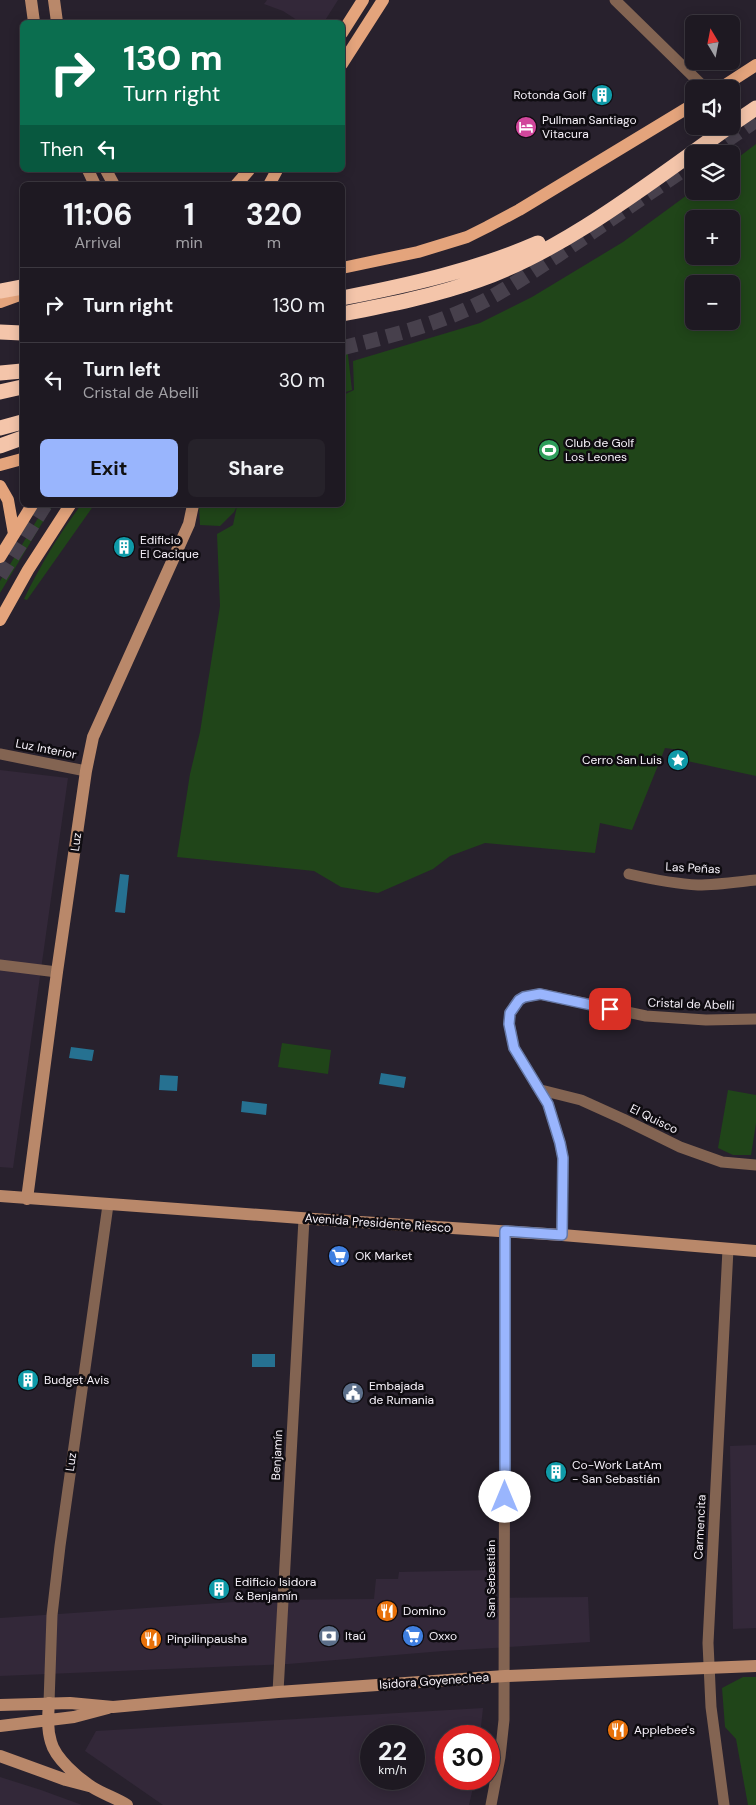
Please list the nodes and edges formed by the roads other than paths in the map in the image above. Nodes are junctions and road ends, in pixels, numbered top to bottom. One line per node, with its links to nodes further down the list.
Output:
1 (31, 0): 6 (street)
2 (54, 0): 7 (street)
3 (363, 0): 8 (main road)
4 (383, 0): 9 (main road)
5 (615, 0): 11 (street)
6 (34, 20)
7 (57, 20)
8 (345, 28)
9 (345, 59)
10 (756, 65): 12 (main road)
11 (697, 80)
12 (733, 80)
13 (756, 108): 15 (highway)
14 (685, 109): 20 (main road)
15 (740, 120)
16 (718, 135): 19 (highway)
17 (247, 172): 18 (main road)
18 (239, 182)
19 (604, 214): 24 (highway); 25 (highway)
20 (345, 267)
21 (20, 288): 23 (highway)
22 (20, 294): 23 (main road)
23 (4, 295)
24 (345, 297)
25 (345, 313)
26 (0, 332): 27 (highway)
27 (20, 333)
28 (20, 371): 29 (highway)
29 (0, 373)
30 (20, 387): 31 (highway)
31 (0, 392)
32 (20, 423): 33 (highway)
33 (0, 428)
34 (20, 439): 35 (highway)
35 (0, 446)
36 (20, 460): 37 (main road)
37 (0, 465)
38 (0, 486): 42 (main road)
39 (31, 507): 42 (main road)
40 (69, 507): 44 (main road)
41 (193, 507): 46 (street, Luz)
42 (14, 534): 43 (main road)
43 (0, 557)
44 (0, 620)
45 (0, 754): 46 (street, Luz Interior)
46 (86, 771): 50 (street, Luz)
47 (628, 874): 48 (street, Las Peñas)
48 (756, 880)
49 (0, 965): 50 (street)
50 (57, 972): 55 (street, Luz)
51 (756, 1019): 52 (street, Cristal de Abelli)
52 (541, 1090): 53 (street, El Quisco); 59 (street, Cristal de Abelli)
53 (756, 1165)
54 (0, 1196): 55 (street, Avenida Presidente Riesco)
55 (27, 1199): 56 (street, Avenida Presidente Riesco)
56 (108, 1205): 57 (street, Avenida Presidente Riesco); 66 (street, Luz)
57 (304, 1218): 58 (street, Avenida Presidente Riesco); 65 (street, Benjamín)
58 (505, 1231): 59 (street, Avenida Presidente Riesco); 64 (street, San Sebastián)
59 (562, 1235): 60 (street, Avenida Presidente Riesco)
60 (728, 1249): 61 (street, Avenida Presidente Riesco); 63 (street, Carmencita)
61 (756, 1251)
62 (756, 1666): 63 (street, Isidora Goyenechea)
63 (709, 1668): 64 (street, Isidora Goyenechea); 75 (street, Carmencita)
64 (505, 1676): 65 (street, Isidora Goyenechea); 74 (street, San Sebastián)
65 (278, 1692): 68 (street, Isidora Goyenechea)
66 (49, 1703): 67 (street, Isidora Goyenechea); 68 (street, Isidora Goyenechea); 69 (street, Luz)
67 (0, 1705)
68 (114, 1707): 69 (street, Isidora Goyenechea)
69 (48, 1721): 70 (street, Isidora Goyenechea); 72 (street, Luz)
70 (0, 1726)
71 (0, 1756): 72 (street)
72 (92, 1786): 73 (street)
73 (127, 1805)
74 (491, 1805)
75 (724, 1805)

